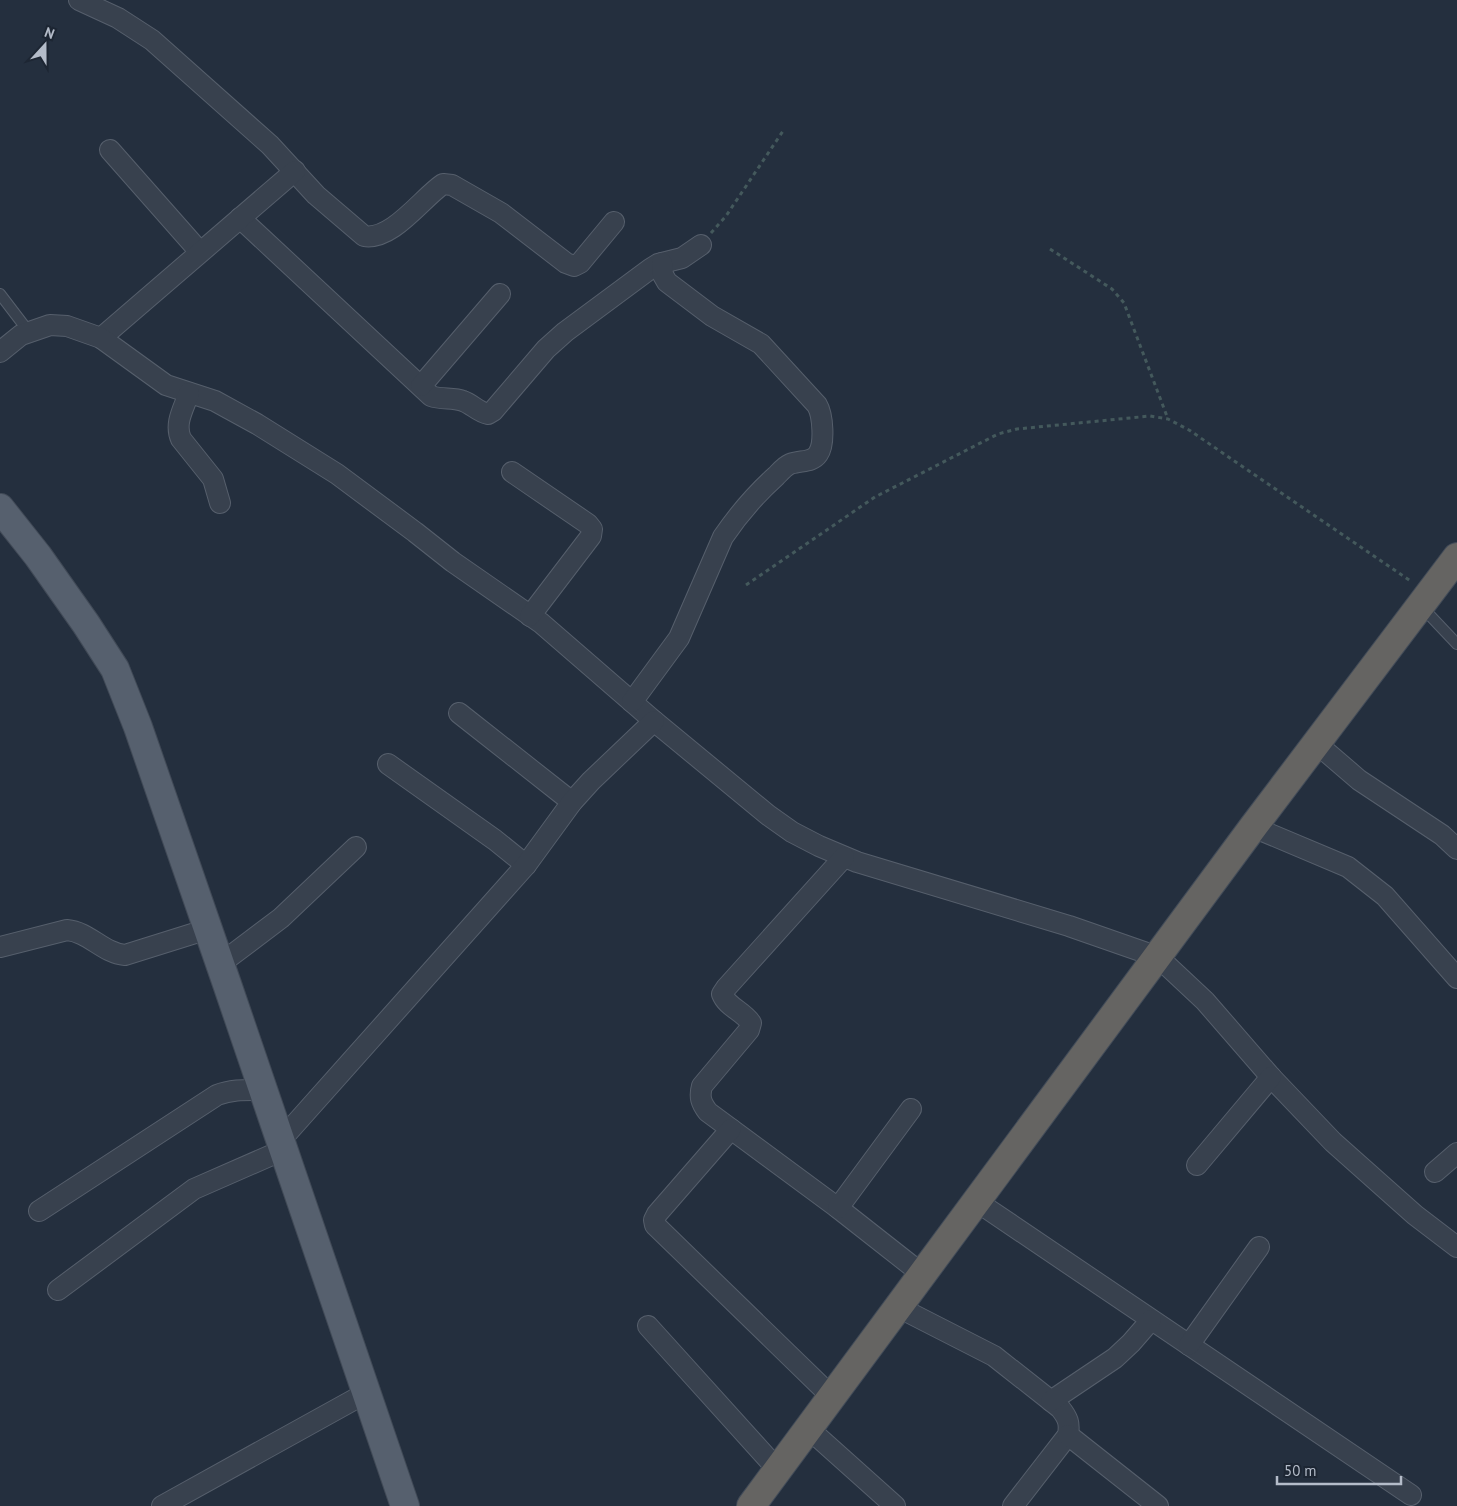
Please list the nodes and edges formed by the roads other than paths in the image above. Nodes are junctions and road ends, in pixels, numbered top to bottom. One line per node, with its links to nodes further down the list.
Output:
1 (79, 0): 3 (street)
2 (110, 150): 7 (street)
3 (294, 171): 4 (street); 5 (street)
4 (240, 218): 7 (street); 14 (street)
5 (614, 222)
6 (701, 245): 8 (street)
7 (200, 252): 12 (street)
8 (662, 263): 14 (street); 23 (street)
9 (0, 294): 11 (lane)
10 (500, 294): 14 (street)
11 (29, 332): 12 (street); 13 (street)
12 (101, 338): 15 (street)
13 (0, 352)
14 (421, 386)
15 (190, 393): 17 (street); 21 (street)
16 (512, 472): 21 (street)
17 (220, 503)
18 (0, 508): 34 (main road)
19 (1457, 557): 20 (highway)
20 (1425, 600): 22 (lane); 26 (highway)
21 (530, 616): 23 (street)
22 (1457, 644)
23 (632, 702): 25 (street)
24 (459, 713): 28 (street)
25 (654, 721): 28 (street); 32 (street)
26 (1316, 743): 29 (highway); 31 (street)
27 (388, 764): 33 (street)
28 (572, 802): 33 (street)
29 (1253, 827): 36 (highway); 38 (street)
30 (356, 847): 37 (street)
31 (1457, 849)
32 (844, 857): 36 (street); 42 (street)
33 (526, 865): 43 (street)
34 (208, 929): 35 (street); 37 (main road)
35 (0, 947)
36 (1158, 956): 39 (street); 47 (highway)
37 (220, 964): 40 (main road)
38 (1457, 978)
39 (1271, 1078): 45 (street); 50 (street)
40 (263, 1090): 43 (main road); 49 (street)
41 (911, 1109): 48 (street)
42 (731, 1129): 48 (street); 59 (street)
43 (282, 1146): 53 (street); 58 (main road)
44 (1457, 1153): 46 (street)
45 (1197, 1165)
46 (1435, 1172)
47 (976, 1201): 52 (highway); 55 (street)
48 (838, 1208): 52 (street)
49 (39, 1211)
50 (1457, 1247)
51 (1258, 1248): 57 (street)
52 (922, 1274): 54 (highway)
53 (58, 1290)
54 (898, 1307): 59 (highway); 60 (street)
55 (1151, 1320): 57 (street); 60 (street)
56 (648, 1326): 63 (street)
57 (1189, 1345): 64 (street)
58 (366, 1393): 65 (street); 66 (main road)
59 (832, 1397): 61 (highway)
60 (1051, 1401): 62 (street)
61 (809, 1429): 63 (highway); 68 (street)
62 (1068, 1435): 69 (street); 70 (street)
63 (778, 1470): 67 (highway)
64 (1411, 1495)
65 (162, 1506)
66 (405, 1506)
67 (751, 1506)
68 (896, 1506)
69 (1012, 1506)
70 (1158, 1506)

